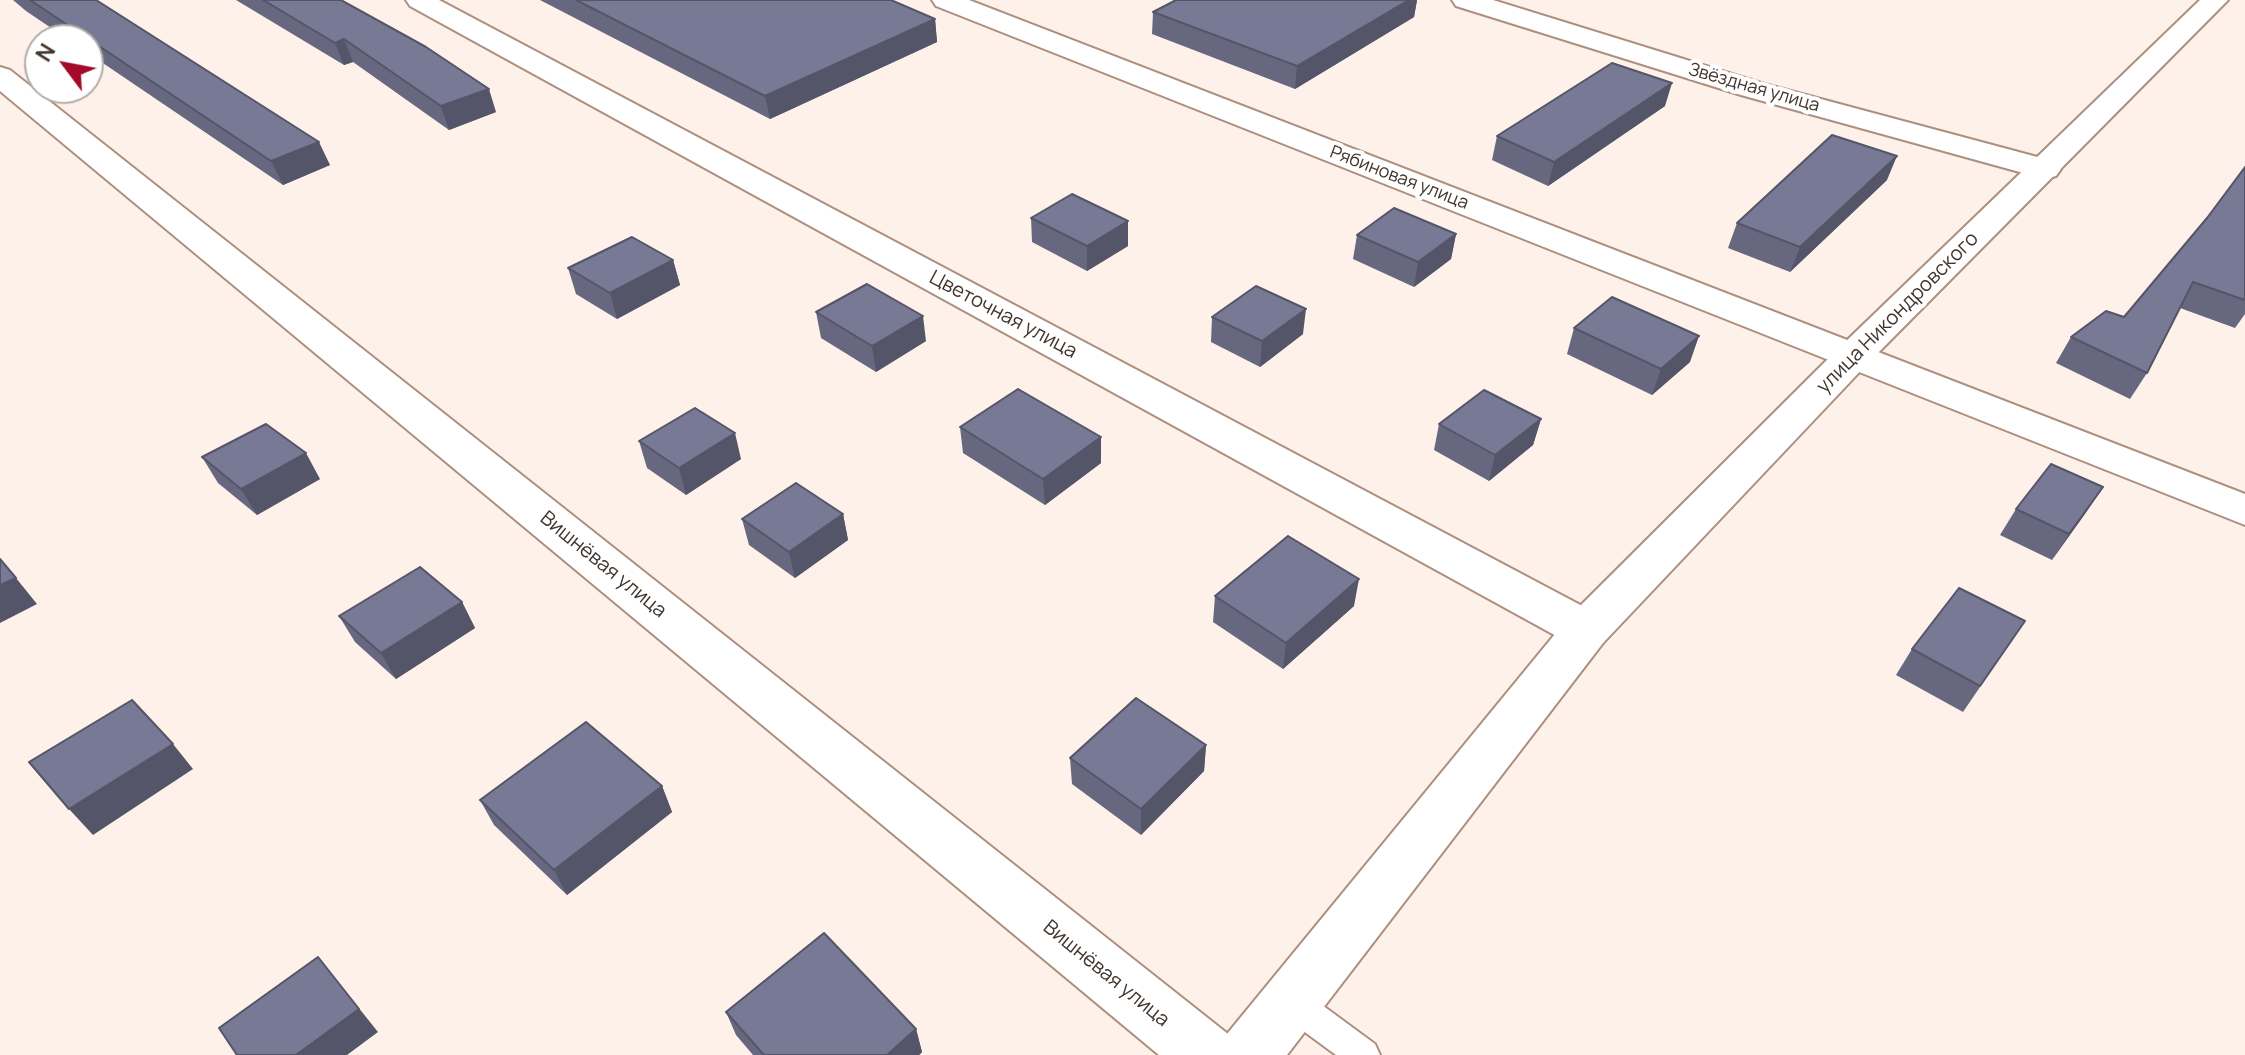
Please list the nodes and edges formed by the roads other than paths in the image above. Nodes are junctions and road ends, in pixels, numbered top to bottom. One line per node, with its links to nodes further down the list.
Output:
1 (419, 0): 9 (street, Цветочная улица)
2 (945, 0): 7 (street, Рябиновая улица)
3 (1465, 0): 6 (street, Звёздная улица)
4 (2215, 0): 6 (street, улица Никондровского)
5 (0, 76): 11 (street, Вишнёвая улица)
6 (2045, 169): 7 (street, улица Никондровского)
7 (1854, 355): 8 (street, Рябиновая улица); 9 (street, улица Никондровского)
8 (2245, 510)
9 (1586, 630): 10 (street, улица Никондровского)
10 (1291, 1002): 12 (street, улица Никондровского); 13 (lane)
11 (1206, 1055)
12 (1249, 1055)
13 (1363, 1055)

